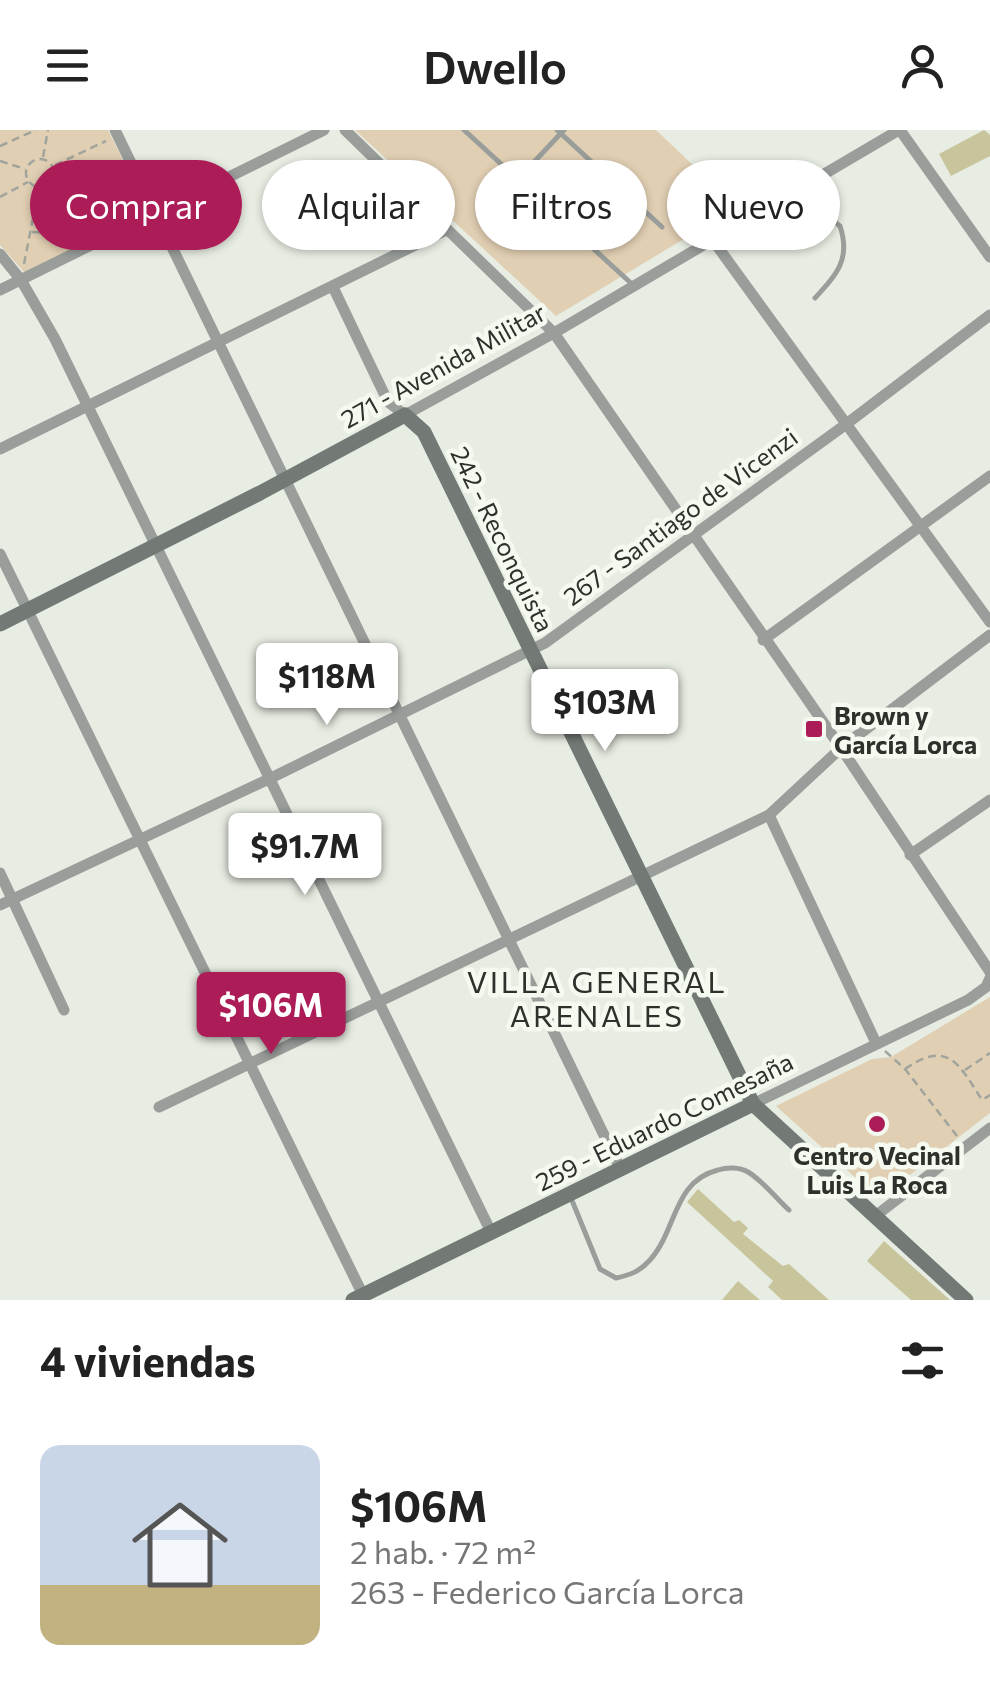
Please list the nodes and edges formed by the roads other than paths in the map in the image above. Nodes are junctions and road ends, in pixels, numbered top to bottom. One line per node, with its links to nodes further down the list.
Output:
1 (324, 130): 12 (street)
2 (346, 130): 8 (street)
3 (464, 130): 9 (lane)
4 (900, 130): 11 (street, 271 - Avenida Militar); 23 (street)
5 (561, 131): 10 (lane); 14 (lane)
6 (116, 133): 7 (street)
7 (129, 160)
8 (376, 160)
9 (496, 160)
10 (536, 160)
11 (840, 165)
12 (242, 171)
13 (840, 226): 28 (lane)
14 (662, 227)
15 (455, 239): 30 (street)
16 (82, 250): 24 (street)
17 (173, 250): 31 (street)
18 (405, 250): 25 (street)
19 (594, 250): 26 (lane)
20 (695, 250): 26 (street, 271 - Avenida Militar)
21 (719, 250): 34 (street)
22 (0, 254): 24 (street)
23 (990, 257)
24 (21, 280): 27 (street); 32 (street)
25 (332, 286): 31 (street); 33 (street, 242 - Reconquista)
26 (633, 286): 30 (street, 271 - Avenida Militar)
27 (0, 290)
28 (815, 298)
29 (990, 315): 34 (street, 267 - Santiago de Vicenzi)
30 (554, 333): 33 (street, 271 - Avenida Militar); 39 (street)
31 (218, 343): 32 (street); 37 (street)
32 (89, 408): 35 (street); 40 (street)
33 (405, 415): 37 (street, 271 - Avenida Militar); 47 (street, 242 - Reconquista)
34 (845, 425): 38 (street); 39 (street, 267 - Santiago de Vicenzi)
35 (0, 450)
36 (990, 476): 38 (street)
37 (285, 480): 40 (street, 271 - Avenida Militar); 48 (street)
38 (920, 526): 43 (street); 46 (street)
39 (693, 532): 46 (street); 47 (street, 267 - Santiago de Vicenzi)
40 (155, 545): 42 (street, 271 - Avenida Militar); 50 (street)
41 (0, 554): 42 (street)
42 (27, 610): 44 (street, 271 - Avenida Militar); 53 (street)
43 (990, 622)
44 (0, 624)
45 (990, 635): 49 (street)
46 (763, 640): 49 (street)
47 (529, 652): 48 (street, 267 - Santiago de Vicenzi); 56 (street, 242 - Reconquista)
48 (400, 715): 50 (street, 267 - Santiago de Vicenzi); 59 (street)
49 (840, 748): 52 (street); 54 (street)
50 (270, 778): 53 (street, 267 - Santiago de Vicenzi); 61 (street)
51 (990, 800): 54 (street)
52 (769, 815): 56 (street); 63 (street)
53 (141, 838): 57 (street, 267 - Santiago de Vicenzi); 64 (street)
54 (910, 855): 60 (street)
55 (0, 873): 57 (street)
56 (640, 877): 59 (street); 65 (street, 242 - Reconquista)
57 (13, 899): 58 (street, 267 - Santiago de Vicenzi); 62 (street)
58 (0, 905)
59 (509, 940): 61 (street); 68 (street)
60 (990, 975): 63 (street, 259 - Eduardo Comesaña)
61 (378, 1002): 64 (street); 72 (street)
62 (64, 1010)
63 (876, 1043): 65 (street, 259 - Eduardo Comesaña)
64 (251, 1063): 66 (street); 73 (street)
65 (753, 1104): 68 (street, 259 - Eduardo Comesaña); 71 (street, 242 - Reconquista)
66 (159, 1107)
67 (990, 1128): 71 (street)
68 (621, 1170): 69 (street, 259 - Eduardo Comesaña)
69 (570, 1196): 70 (lane); 72 (street, 259 - Eduardo Comesaña)
70 (789, 1210)
71 (874, 1216): 74 (street, 242 - Reconquista)
72 (492, 1234): 73 (street, 259 - Eduardo Comesaña)
73 (358, 1297)
74 (966, 1300)

